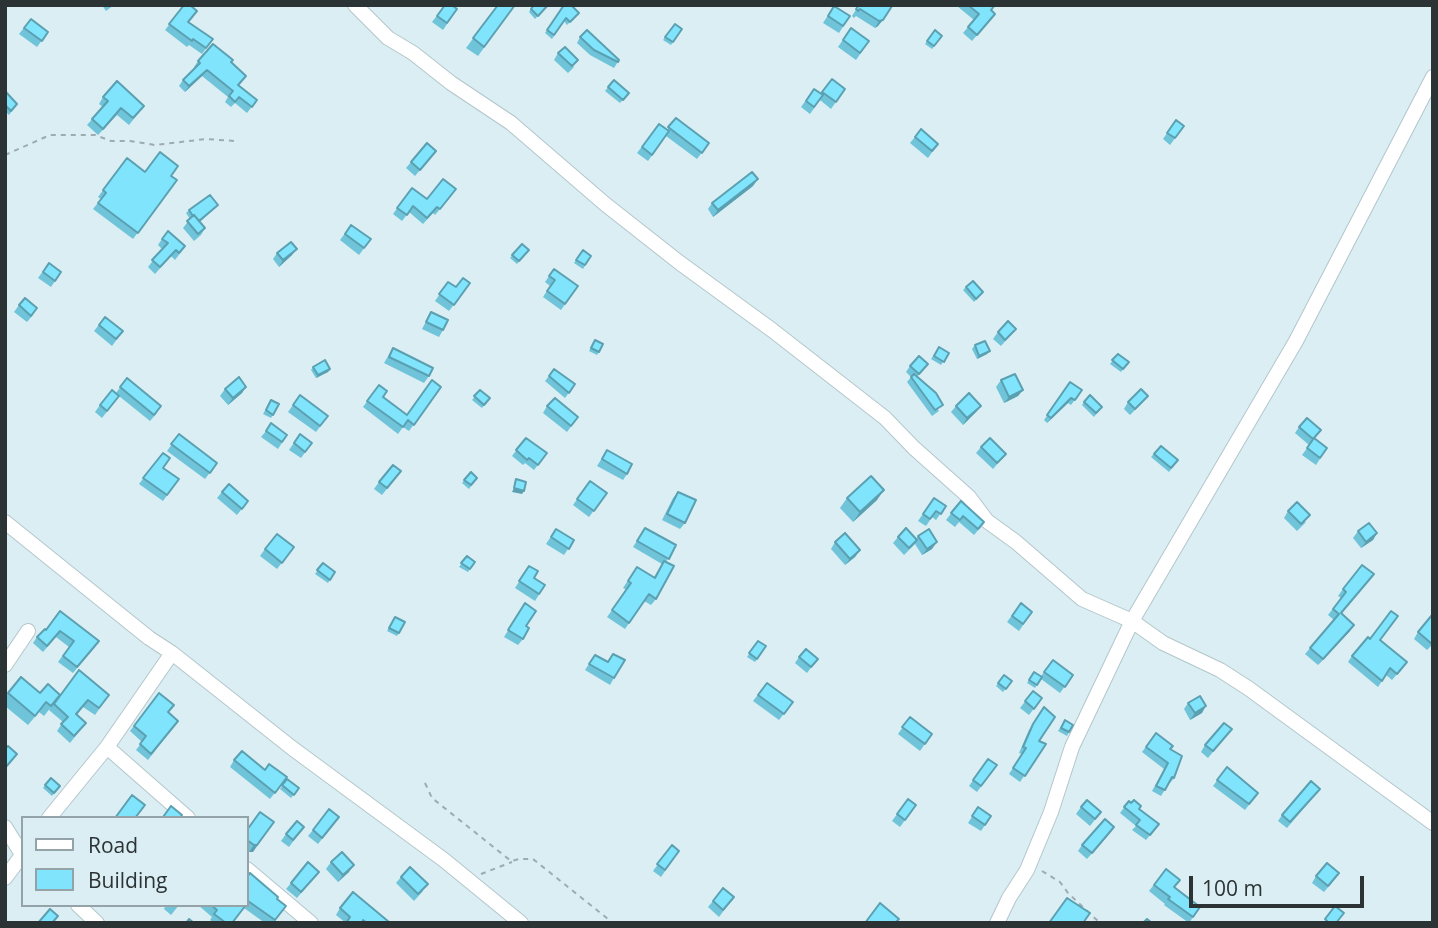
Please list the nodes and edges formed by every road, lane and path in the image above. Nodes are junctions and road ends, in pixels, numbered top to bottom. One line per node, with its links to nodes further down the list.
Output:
1 (355, 5): 6 (street)
2 (1433, 77): 6 (street)
3 (235, 141): 4 (path)
4 (5, 155)
5 (5, 522): 8 (street)
6 (1132, 621): 14 (street); 19 (street)
7 (28, 631): 9 (street)
8 (172, 653): 10 (street); 22 (street)
9 (5, 665)
10 (107, 747): 12 (street); 13 (street)
11 (425, 783): 18 (path)
12 (51, 816)
13 (186, 816)
14 (1433, 823)
15 (5, 827): 16 (street)
16 (21, 853)
17 (21, 856): 21 (street)
18 (519, 859): 22 (path); 27 (path)
19 (1031, 860): 28 (street); 29 (path)
20 (248, 870): 25 (street)
21 (5, 878)
22 (470, 881): 26 (street)
23 (80, 907): 24 (street)
24 (97, 923)
25 (311, 923)
26 (521, 923)
27 (613, 923)
28 (997, 923)
29 (1100, 923)

